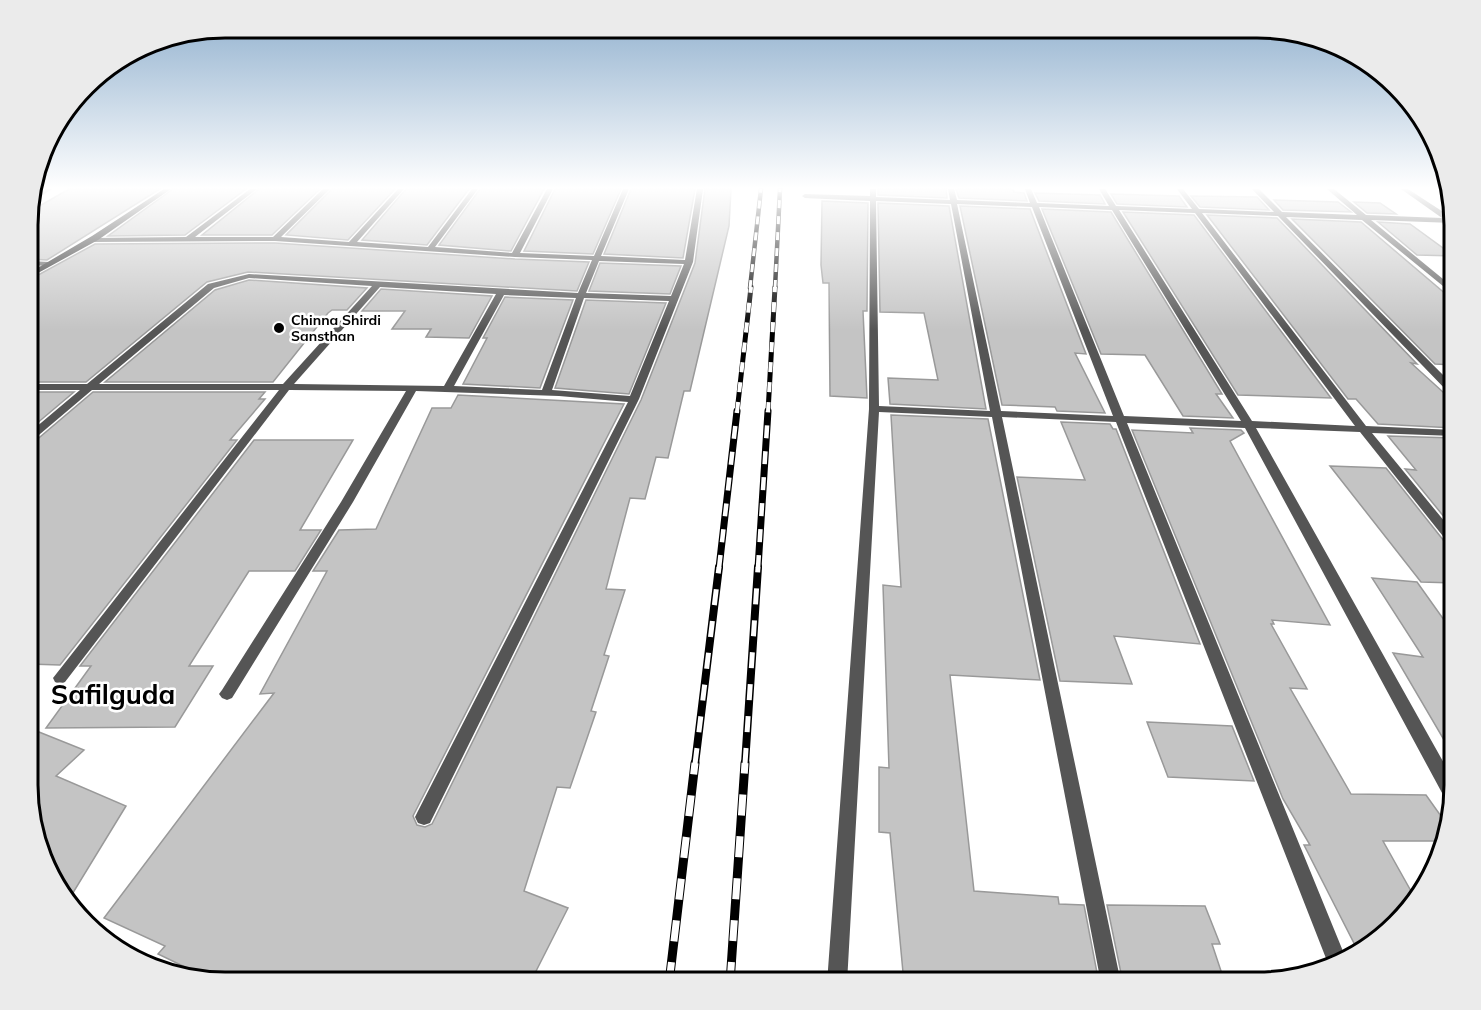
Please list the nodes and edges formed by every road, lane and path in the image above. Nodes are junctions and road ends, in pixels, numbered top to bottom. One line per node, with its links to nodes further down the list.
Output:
1 (98, 236): 18 (main road)
2 (191, 236): 16 (street)
3 (278, 236): 17 (street)
4 (358, 236): 19 (street)
5 (440, 236): 20 (street)
6 (525, 236): 21 (street)
7 (607, 236): 22 (street)
8 (693, 236): 23 (street)
9 (874, 236): 40 (street)
10 (961, 236): 41 (street)
11 (1048, 236): 42 (street)
12 (1132, 236): 43 (street)
13 (1218, 236): 44 (street)
14 (1303, 236): 32 (street)
15 (1387, 236): 28 (street)
16 (189, 238): 17 (street); 18 (street)
17 (275, 239): 19 (street)
18 (92, 240): 25 (main road)
19 (351, 244): 20 (street)
20 (430, 249): 21 (street)
21 (515, 255): 22 (street)
22 (598, 259): 23 (street); 30 (street)
23 (689, 262): 31 (street)
24 (37, 263): 25 (street)
25 (49, 264): 26 (main road)
26 (37, 271)
27 (378, 284): 29 (street); 33 (street); 36 (street)
28 (1443, 284)
29 (501, 292): 30 (street); 37 (street)
30 (581, 295): 31 (street); 38 (street)
31 (672, 299): 39 (street)
32 (1443, 381)
33 (287, 386): 35 (street); 36 (street); 48 (street)
34 (37, 387): 36 (street)
35 (413, 387): 37 (street); 49 (street)
36 (88, 388): 45 (street)
37 (447, 389): 38 (street)
38 (547, 391): 39 (street)
39 (634, 399): 51 (street)
40 (874, 409): 41 (street); 53 (street)
41 (997, 416): 42 (street); 54 (street)
42 (1122, 421): 43 (street); 52 (street)
43 (1249, 425): 44 (street); 50 (street)
44 (1363, 429): 46 (street); 47 (street)
45 (37, 431)
46 (1443, 433)
47 (1443, 528)
48 (60, 678)
49 (227, 694)
50 (1443, 778)
51 (423, 817)
52 (1334, 955)
53 (838, 973)
54 (1109, 973)

